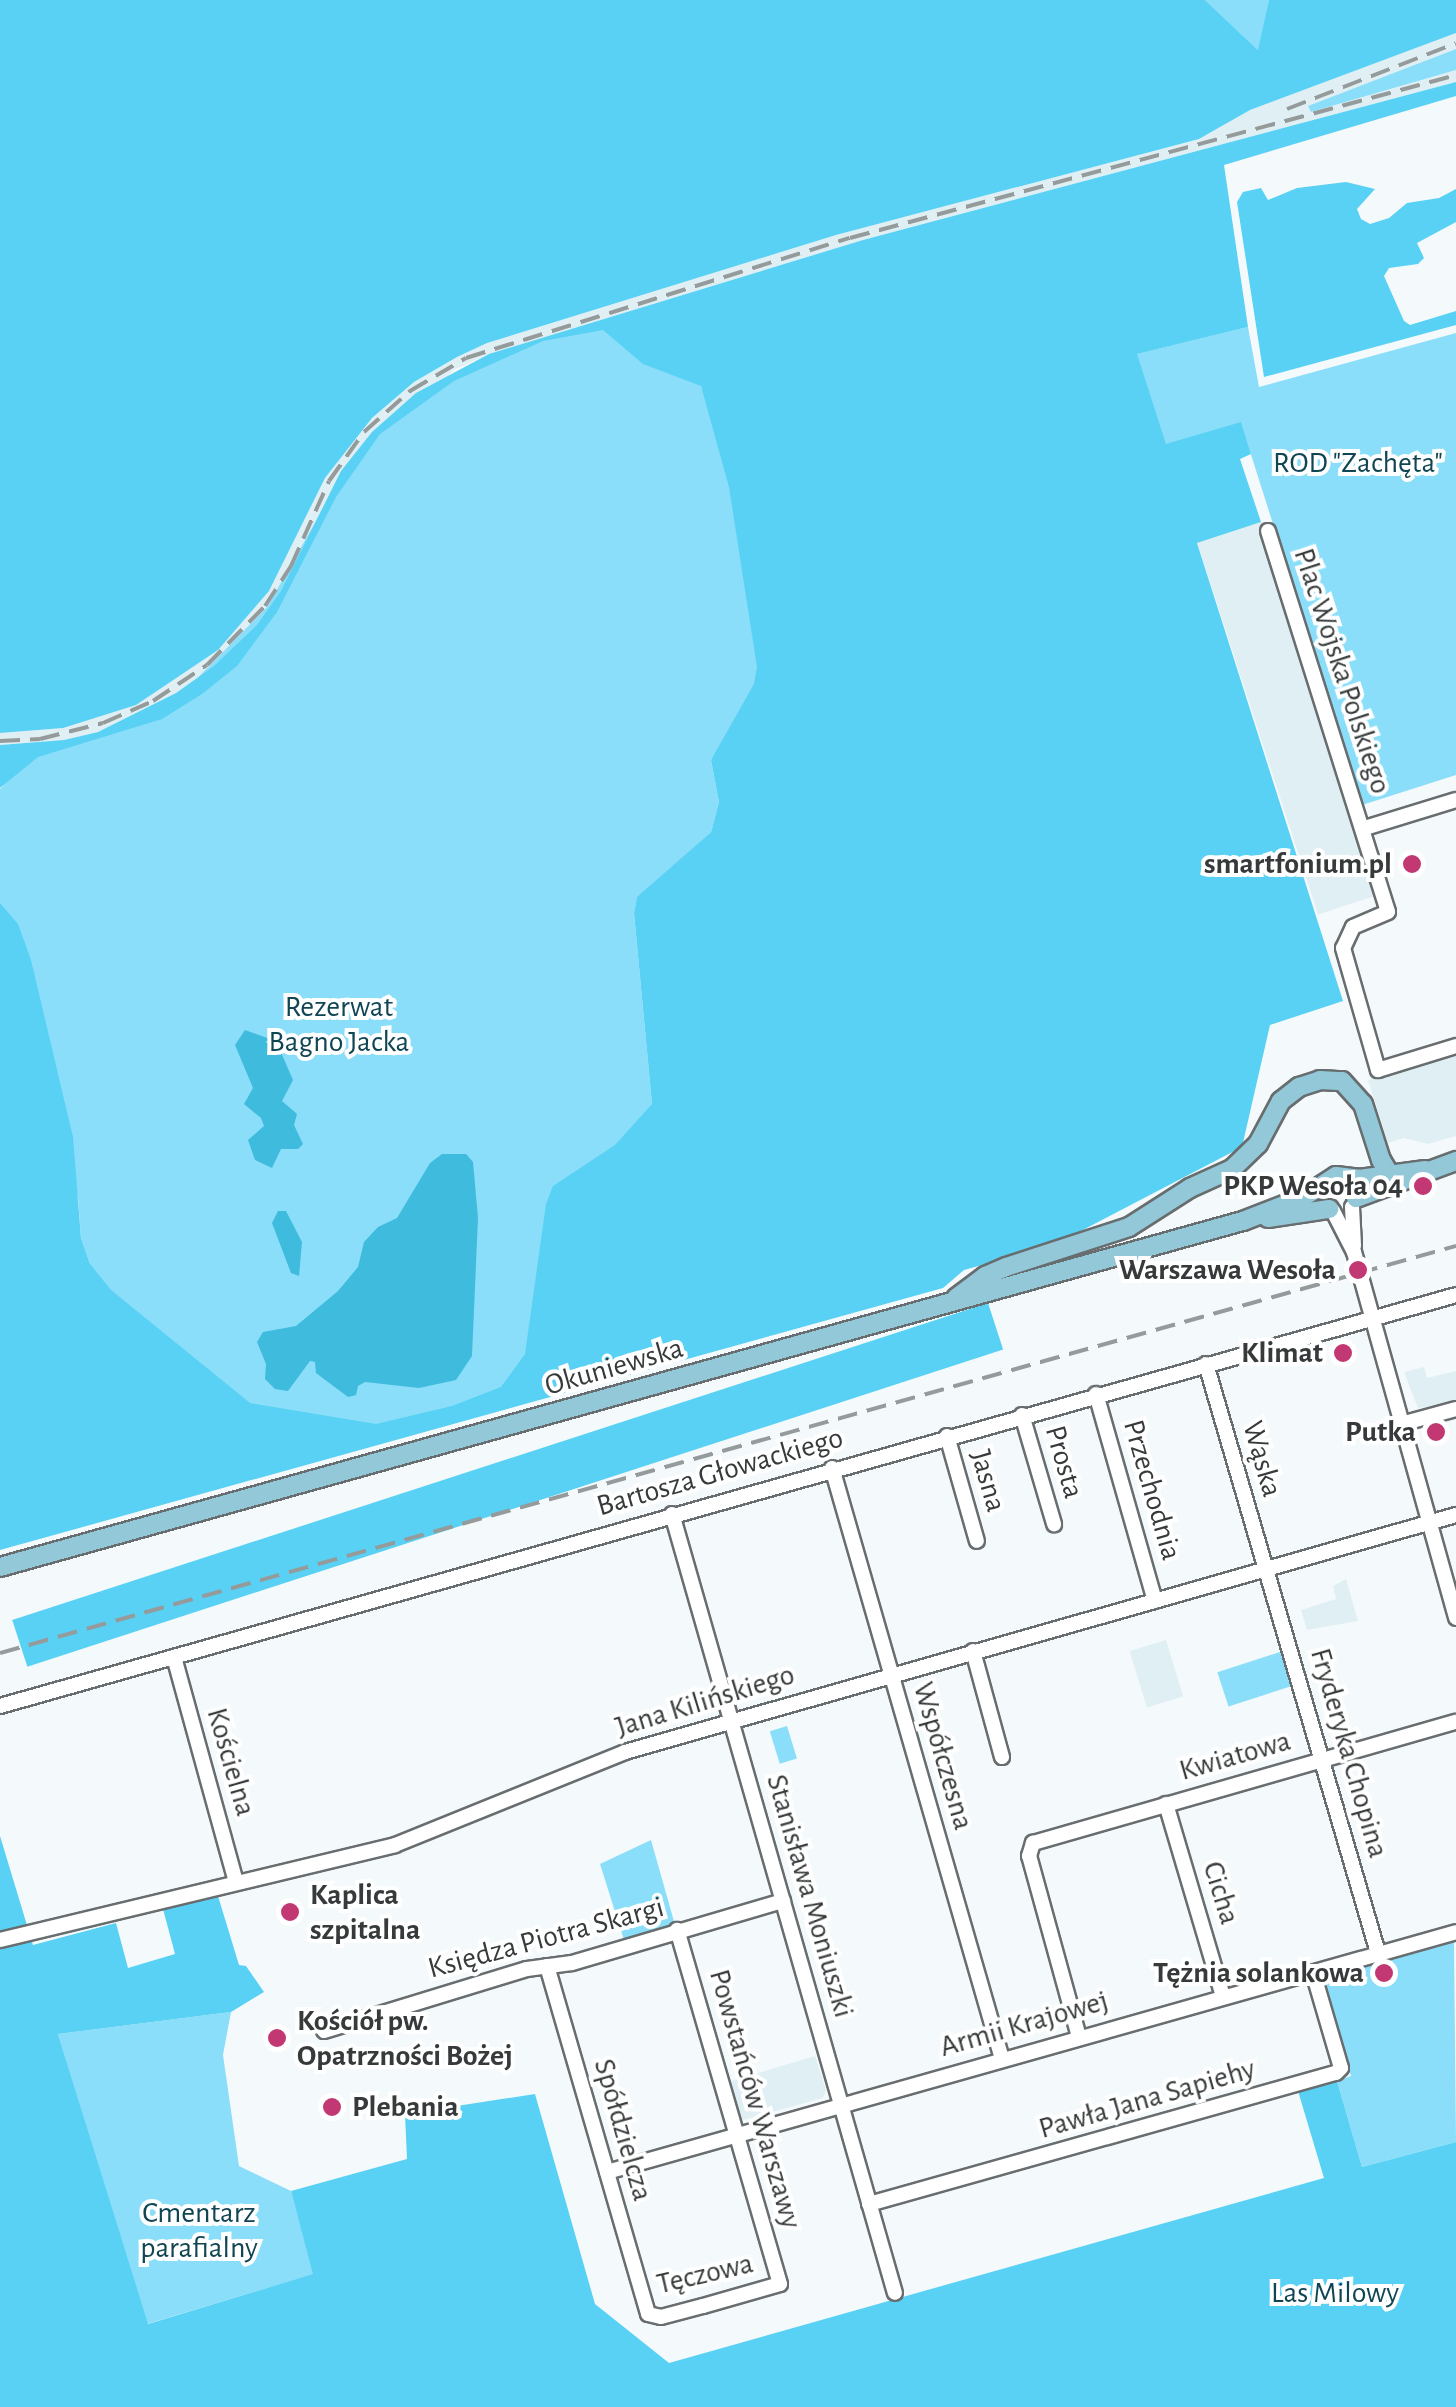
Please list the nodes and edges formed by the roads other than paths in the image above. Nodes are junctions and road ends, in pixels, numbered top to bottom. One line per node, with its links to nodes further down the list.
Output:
1 (1268, 531): 3 (street, Plac Wojska Polskiego)
2 (1456, 800): 3 (street, Plac Wojska Polskiego)
3 (1365, 828): 4 (street, Plac Wojska Polskiego)
4 (1456, 1046)
5 (1456, 1161): 6 (main road, Okuniewska)
6 (1392, 1178): 7 (main road, Okuniewska); 9 (main road, Okuniewska); 12 (main road)
7 (1350, 1179): 8 (main road, Okuniewska); 9 (main road)
8 (1321, 1188): 9 (main road); 10 (main road, Okuniewska)
9 (1343, 1206): 10 (main road, Okuniewska); 13 (street)
10 (1243, 1221): 12 (main road, Okuniewska)
11 (1456, 1295): 13 (street, Bartosza Głowackiego)
12 (952, 1302): 26 (main road, Okuniewska)
13 (1372, 1317): 14 (street, Bartosza Głowackiego); 18 (street)
14 (1206, 1364): 15 (street, Bartosza Głowackiego); 27 (street, Wąska)
15 (1096, 1394): 17 (street, Bartosza Głowackiego); 28 (street, Przechodnia)
16 (1456, 1409): 18 (street)
17 (1022, 1415): 19 (street, Bartosza Głowackiego); 24 (street, Prosta)
18 (1401, 1424): 23 (street)
19 (947, 1436): 20 (street, Bartosza Głowackiego); 25 (street, Jasna)
20 (832, 1468): 21 (street, Bartosza Głowackiego); 32 (street, Współczesna)
21 (672, 1514): 31 (street, Bartosza Głowackiego); 34 (street, Stanisława Moniuszki)
22 (1456, 1515): 23 (street, Jana Kilińskiego)
23 (1429, 1522): 27 (street, Jana Kilińskiego); 29 (street)
24 (1054, 1524)
25 (977, 1542)
26 (0, 1567)
27 (1266, 1569): 28 (street, Jana Kilińskiego); 37 (street, Fryderyka Chopina)
28 (1155, 1601): 30 (street, Jana Kilińskiego)
29 (1456, 1618)
30 (973, 1651): 32 (street, Jana Kilińskiego); 36 (street)
31 (174, 1657): 33 (street, Bartosza Głowackiego); 39 (street, Kościelna)
32 (891, 1674): 34 (street, Jana Kilińskiego); 50 (street, Współczesna)
33 (0, 1706)
34 (731, 1720): 39 (street, Jana Kilińskiego); 40 (street, Stanisława Moniuszki)
35 (1456, 1722): 37 (street, Kwiatowa)
36 (1002, 1758)
37 (1323, 1760): 38 (street, Kwiatowa); 44 (street, Fryderyka Chopina)
38 (1166, 1804): 47 (street, Cicha); 49 (street, Kwiatowa)
39 (236, 1882): 43 (street, Jana Kilińskiego)
40 (783, 1901): 41 (street, Księdza Piotra Skargi); 51 (street, Stanisława Moniuszki)
41 (677, 1930): 45 (street, Księdza Piotra Skargi); 52 (street, Powstańców Warszawy)
42 (1456, 1932): 44 (street, Armii Krajowej)
43 (0, 1940)
44 (1378, 1954): 46 (street, Armii Krajowej)
45 (547, 1966): 48 (street, Księdza Piotra Skargi); 53 (street, Spółdzielcza)
46 (1313, 1972): 47 (street, Armii Krajowej); 54 (street, Pawła Jana Sapiehy)
47 (1223, 1996): 49 (street, Armii Krajowej)
48 (324, 2031)
49 (1079, 2037): 50 (street, Armii Krajowej)
50 (1002, 2059): 51 (street, Armii Krajowej)
51 (840, 2104): 52 (street, Armii Krajowej); 54 (street, Stanisława Moniuszki)
52 (736, 2135): 53 (street, Armii Krajowej); 55 (street, Powstańców Warszawy)
53 (607, 2172): 57 (street, Spółdzielcza)
54 (868, 2204): 56 (street, Stanisława Moniuszki)
55 (780, 2284): 57 (street, Tęczowa)
56 (895, 2293)
57 (646, 2309)

